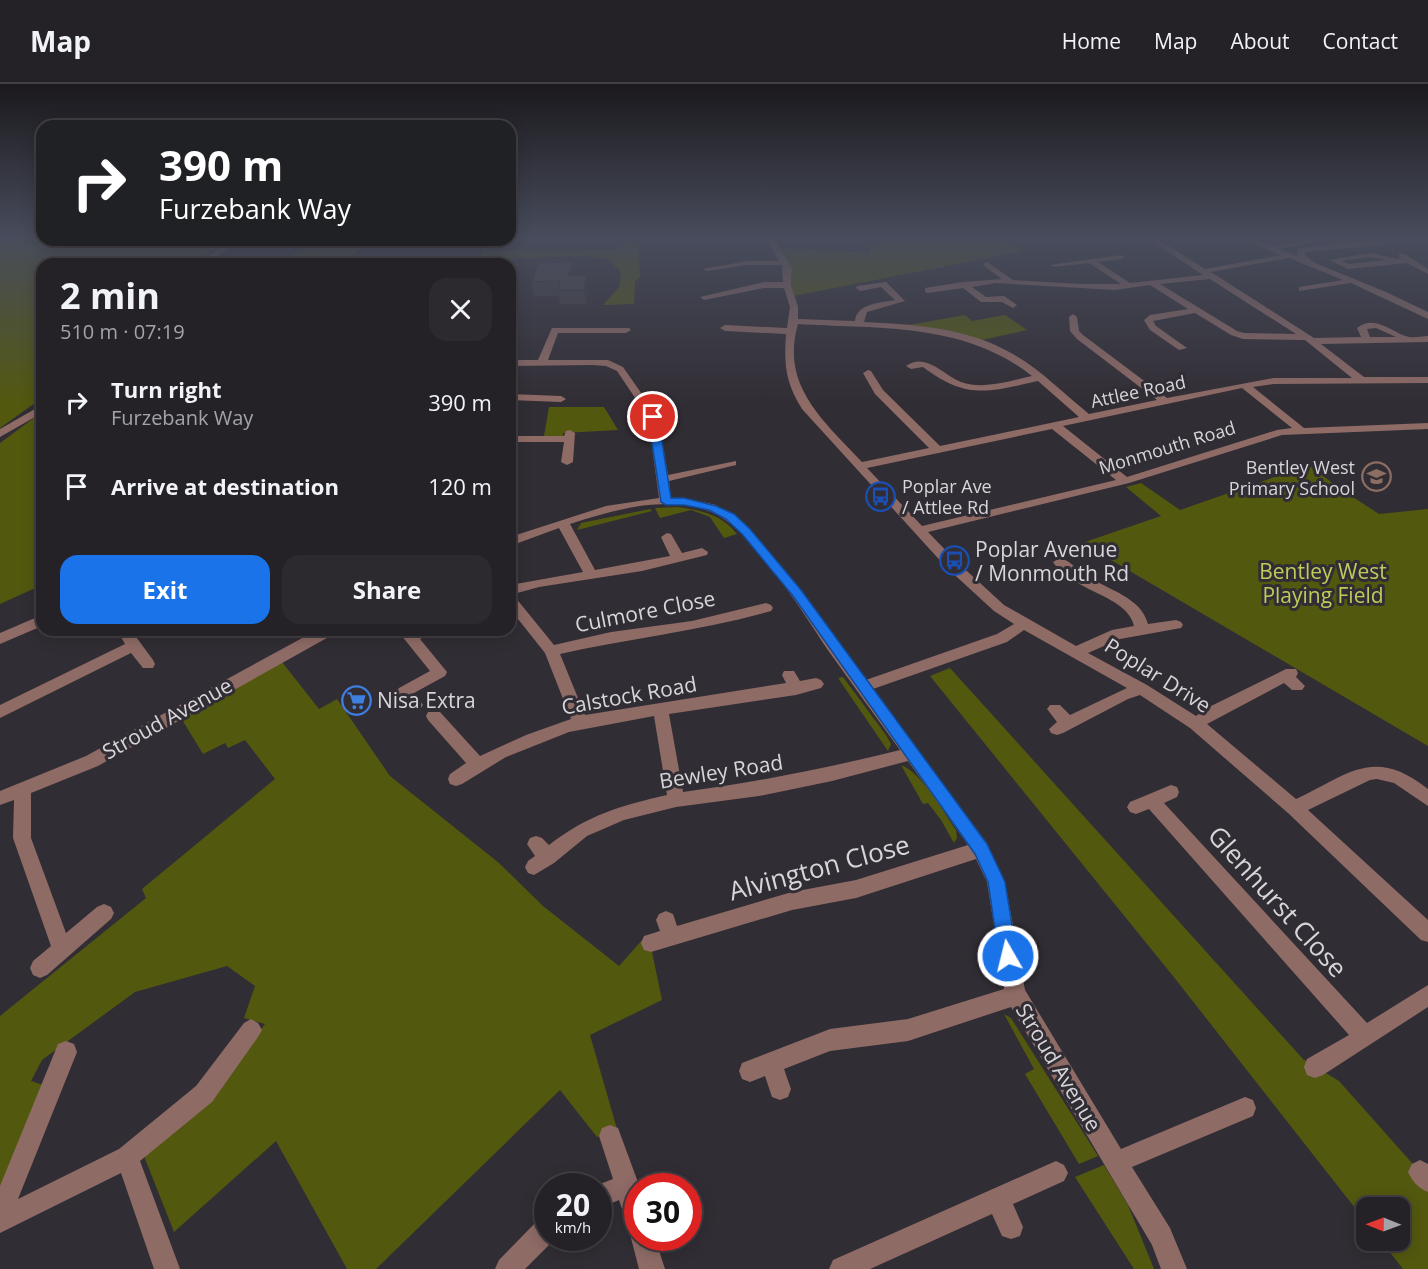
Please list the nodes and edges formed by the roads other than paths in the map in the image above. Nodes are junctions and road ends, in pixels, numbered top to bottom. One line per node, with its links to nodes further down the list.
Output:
1 (722, 293): 8 (street)
2 (790, 293): 13 (street, Poplar Drive)
3 (893, 293): 14 (street)
4 (975, 293): 9 (street)
5 (1169, 293): 10 (street)
6 (1240, 293): 17 (street)
7 (1377, 293): 11 (street)
8 (704, 297)
9 (1013, 305)
10 (1197, 310): 17 (street); 21 (street)
11 (1428, 316)
12 (1073, 317): 32 (street)
13 (792, 326): 14 (street); 15 (street); 43 (street, Poplar Drive)
14 (859, 326): 26 (street)
15 (725, 328)
16 (626, 330): 22 (street)
17 (1310, 339): 20 (street); 27 (street)
18 (1411, 339): 19 (street); 20 (street); 20 (street)
19 (1428, 339)
20 (1366, 340)
21 (1182, 348)
22 (542, 362): 23 (street); 44 (street)
23 (516, 363)
24 (911, 366): 26 (street)
25 (868, 374): 40 (street)
26 (1038, 378): 34 (street)
27 (1360, 380): 28 (street, Attlee Road); 29 (street, Attlee Road)
28 (1428, 380)
29 (1245, 385): 32 (street, Attlee Road); 37 (street)
30 (516, 397): 31 (street)
31 (561, 399)
32 (1166, 402): 34 (street, Attlee Road)
33 (36, 412): 38 (street)
34 (1088, 418): 35 (street, Attlee Road)
35 (1056, 426): 40 (street, Attlee Road); 45 (street)
36 (1428, 426): 37 (street, Monmouth Road)
37 (1305, 429): 45 (street, Monmouth Road)
38 (0, 434)
39 (516, 440): 41 (street)
40 (937, 450): 43 (street, Attlee Road)
41 (567, 462)
42 (726, 463): 44 (street)
43 (859, 466): 48 (street, Poplar Drive)
44 (664, 479): 46 (street)
45 (1125, 481): 48 (street, Monmouth Road)
46 (666, 502): 47 (street, Stroud Avenue); 72 (street, Stroud Avenue)
47 (563, 522): 50 (street, Stroud Avenue); 54 (street)
48 (921, 530): 59 (street, Poplar Drive)
49 (667, 537): 52 (street)
50 (516, 540)
51 (702, 552): 52 (street)
52 (678, 558): 54 (street)
53 (1060, 562): 61 (street)
54 (591, 575): 55 (street)
55 (516, 589)
56 (516, 607): 67 (street)
57 (766, 608): 67 (street, Culmore Close)
58 (36, 623): 65 (street)
59 (1024, 624): 68 (street, Poplar Drive); 72 (street)
60 (1176, 625): 61 (street)
61 (1142, 628): 68 (street)
62 (126, 636): 66 (street)
63 (317, 636): 84 (street, Stroud Avenue)
64 (409, 636): 74 (street)
65 (0, 639)
66 (129, 649): 69 (street); 77 (street)
67 (551, 651): 79 (street)
68 (1077, 652): 73 (street, Poplar Drive)
69 (148, 664)
70 (1291, 679): 80 (street)
71 (816, 684): 76 (street, Calstock Road)
72 (862, 687): 81 (street, Stroud Avenue)
73 (1142, 689): 75 (street); 80 (street, Poplar Drive)
74 (415, 705)
75 (1055, 709)
76 (661, 710): 79 (street, Calstock Road); 88 (street)
77 (0, 712)
78 (434, 716): 82 (street)
79 (580, 722): 82 (street, Calstock Road)
80 (1196, 724): 89 (street, Poplar Drive)
81 (912, 753): 88 (street, Bewley Road); 90 (street, Stroud Avenue)
82 (477, 764): 83 (street, Calstock Road)
83 (456, 779)
84 (23, 790): 86 (street, Stroud Avenue); 95 (street)
85 (1171, 792): 100 (street, Glenhurst Close)
86 (0, 798)
87 (1428, 799): 89 (street)
88 (676, 800): 91 (street, Bewley Road)
89 (1294, 808): 93 (street, Poplar Drive)
90 (981, 849): 94 (street, Alvington Close); 97 (street, Stroud Avenue)
91 (540, 856)
92 (104, 913): 95 (street)
93 (1428, 933)
94 (651, 943)
95 (62, 949): 96 (street)
96 (40, 968)
97 (1016, 995): 102 (street); 109 (street, Stroud Avenue)
98 (1428, 996): 100 (street)
99 (251, 1030): 108 (street)
100 (1365, 1037): 103 (street)
101 (66, 1052): 113 (street)
102 (771, 1063): 104 (street); 105 (street)
103 (1315, 1067)
104 (750, 1071)
105 (780, 1089)
106 (1245, 1108): 109 (street)
107 (610, 1137): 111 (street)
108 (127, 1156): 114 (street); 119 (street)
109 (1117, 1162): 123 (street, Stroud Avenue)
110 (1056, 1173): 112 (street)
111 (624, 1177)
112 (998, 1199): 115 (street); 118 (street)
113 (0, 1215)
114 (0, 1221)
115 (1011, 1227)
116 (534, 1242): 120 (street)
117 (647, 1251): 121 (street)
118 (873, 1264): 122 (street)
119 (167, 1269)
120 (508, 1269)
121 (652, 1269)
122 (842, 1269)
123 (1174, 1269)

